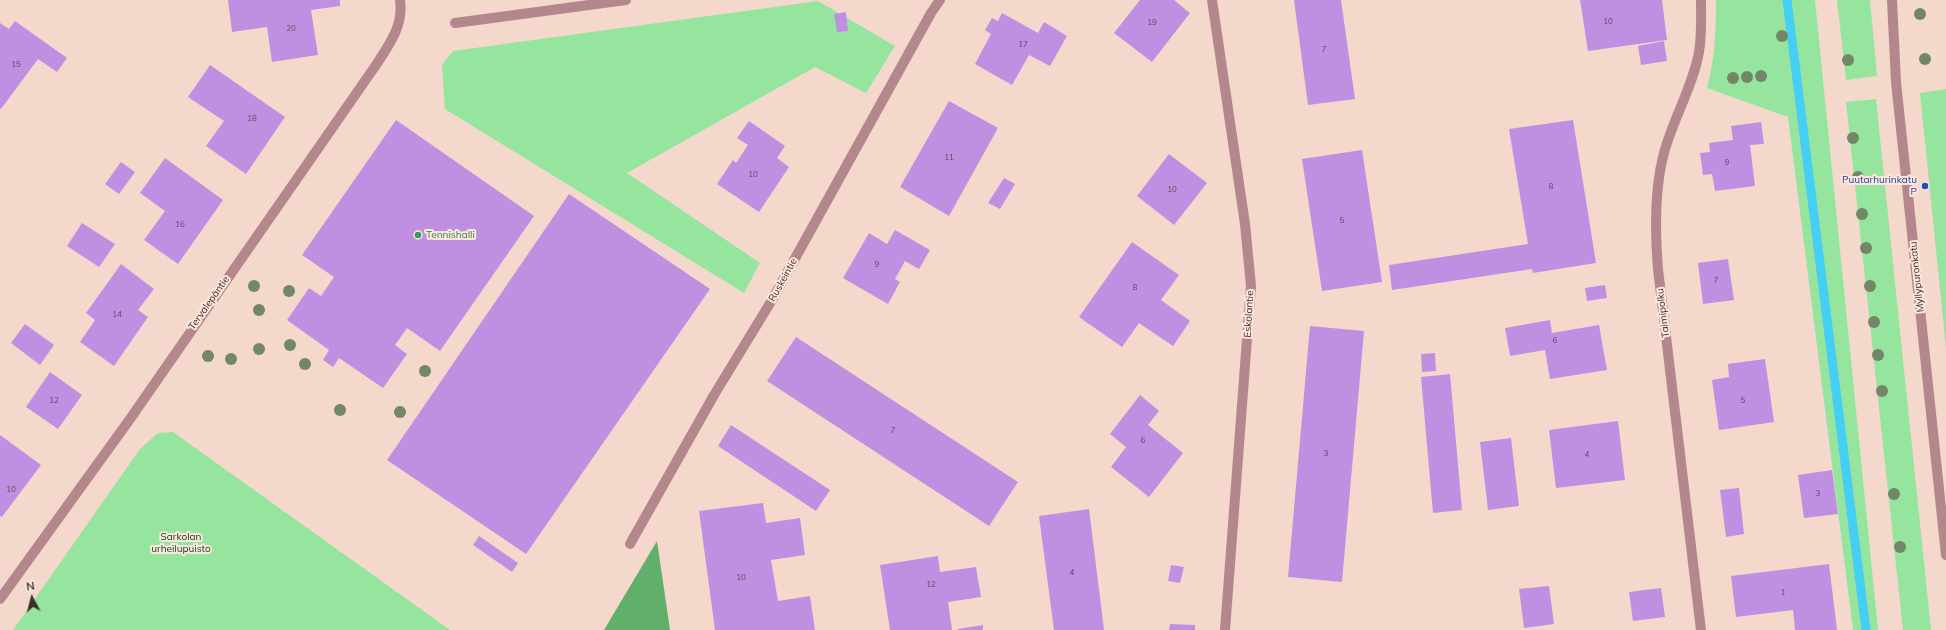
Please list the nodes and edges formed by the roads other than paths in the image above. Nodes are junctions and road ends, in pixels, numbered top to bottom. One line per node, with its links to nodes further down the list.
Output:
1 (400, 0): 10 (street, Tervalepäntie)
2 (626, 0): 7 (street)
3 (940, 0): 8 (street, Ruskeintie)
4 (1212, 0): 11 (street, Eskolantie)
5 (1701, 0): 12 (street, Taimipolku)
6 (1892, 0): 9 (street, Myllypuronkatu)
7 (455, 23)
8 (630, 544)
9 (1946, 554)
10 (0, 599)
11 (1225, 630)
12 (1701, 630)

